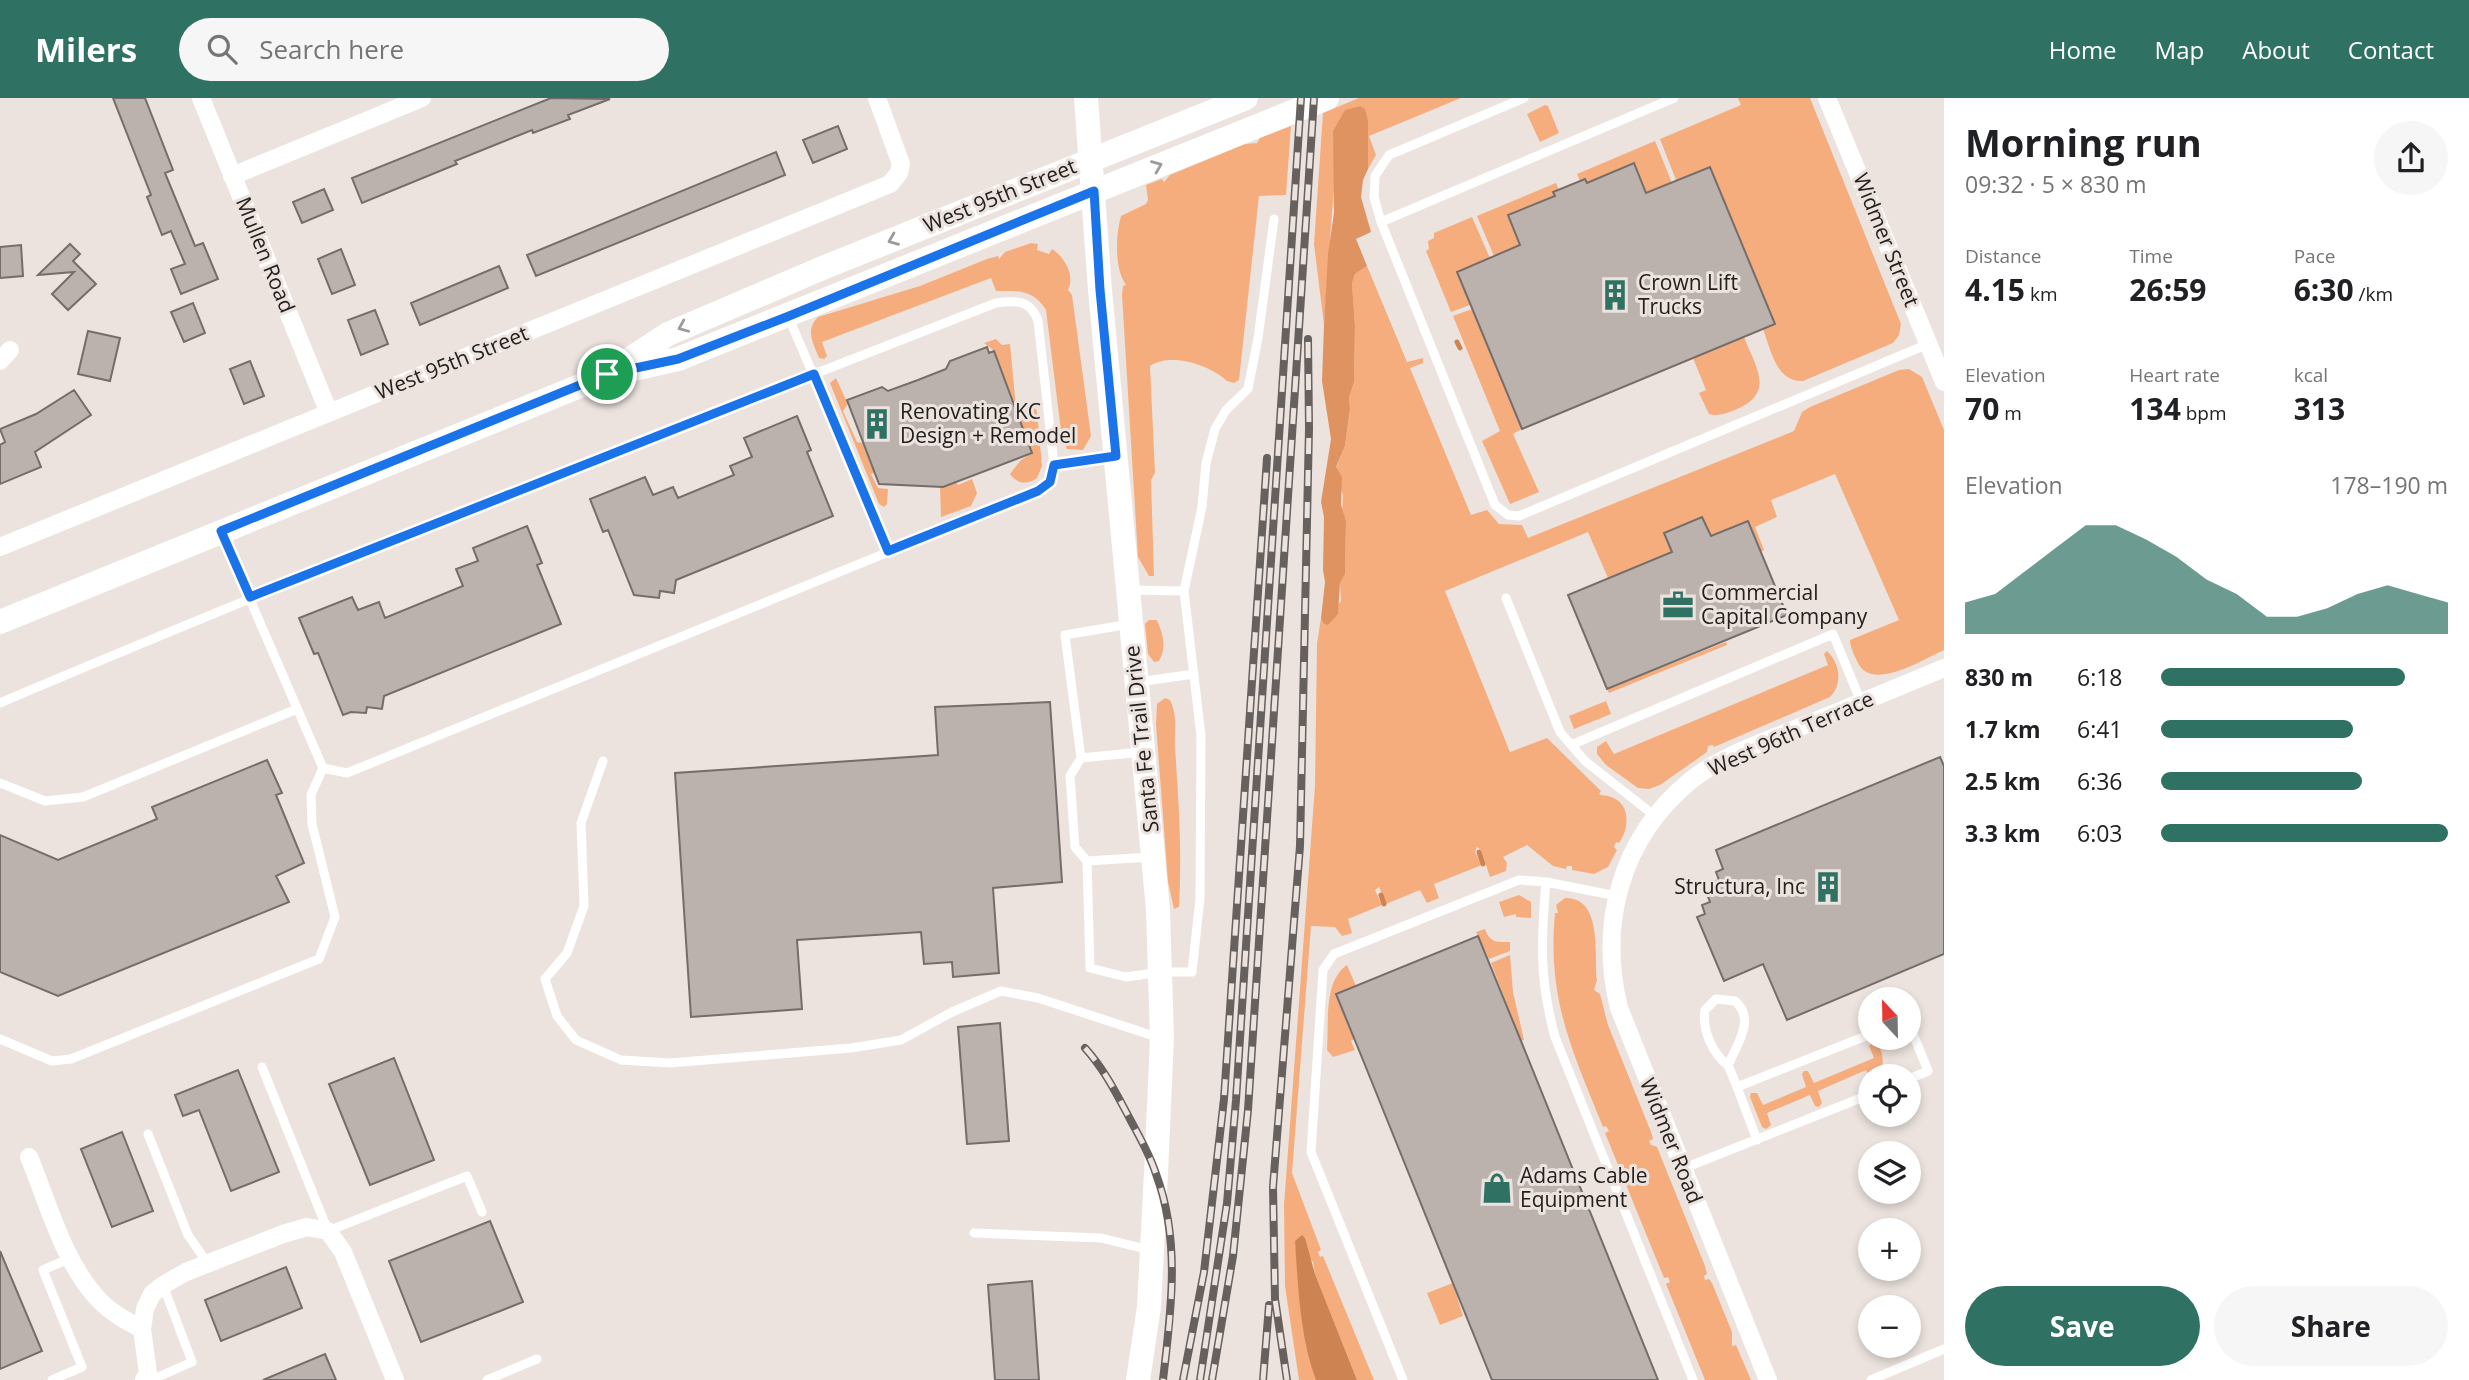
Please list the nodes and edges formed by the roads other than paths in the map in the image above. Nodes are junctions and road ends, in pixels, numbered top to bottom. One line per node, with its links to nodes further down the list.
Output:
1 (201, 98): 11 (street, Mullen Road)
2 (422, 98): 11 (street)
3 (877, 98): 20 (street, West 95th Street)
4 (1086, 98): 10 (main road, Santa Fe Trail Drive)
5 (1246, 98): 10 (main road, West 95th Street)
6 (1327, 98): 12 (main road, West 95th Street, one-way to 6)
7 (1524, 98): 14 (lane)
8 (1674, 98): 14 (lane)
9 (1827, 98): 16 (street, Widmer Street)
10 (1092, 159): 12 (main road, Santa Fe Trail Drive); 17 (main road, West 95th Street, one-way to 17)
11 (232, 176): 20 (street, Mullen Road)
12 (1094, 191): 15 (main road, West 95th Street); 21 (main road, Santa Fe Trail Drive)
13 (1274, 219): 27 (lane)
14 (1381, 222): 16 (lane)
15 (789, 316): 17 (main road, West 95th Street); 18 (lane)
16 (1928, 344): 19 (street, Widmer Street)
17 (607, 374): 23 (main road, West 95th Street)
18 (814, 374): 22 (lane); 25 (lane); 28 (lane)
19 (1944, 382)
20 (329, 413): 24 (street, West 95th Street)
21 (1116, 456): 22 (lane); 26 (main road, Santa Fe Trail Drive)
22 (1054, 465): 25 (lane)
23 (221, 531): 28 (lane); 30 (main road, West 95th Street)
24 (0, 547)
25 (888, 551): 42 (lane)
26 (1127, 590): 27 (lane); 31 (main road, Santa Fe Trail Drive)
27 (1185, 591): 33 (lane)
28 (250, 597): 36 (lane); 37 (lane)
29 (1507, 598): 38 (lane)
30 (0, 621)
31 (1130, 624): 34 (main road, Santa Fe Trail Drive); 40 (lane)
32 (1944, 668): 35 (street, West 96th Terrace)
33 (1194, 674): 34 (lane); 49 (lane)
34 (1137, 682): 39 (main road, Santa Fe Trail Drive)
35 (1861, 702): 38 (lane); 44 (street, West 96th Terrace)
36 (0, 703)
37 (298, 709): 42 (lane); 43 (lane)
38 (1572, 746): 44 (lane)
39 (1144, 752): 40 (lane); 45 (main road, Santa Fe Trail Drive)
40 (1082, 758): 46 (lane)
41 (603, 761): 50 (lane)
42 (323, 768): 51 (lane)
43 (0, 783)
44 (1655, 816): 48 (street, West 96th Terrace)
45 (1154, 857): 46 (lane); 49 (main road, Santa Fe Trail Drive)
46 (1087, 861): 49 (lane)
47 (1546, 882): 48 (lane); 79 (lane); 80 (lane)
48 (1617, 896): 62 (street, Widmer Road)
49 (1161, 972): 50 (main road, Santa Fe Trail Drive)
50 (1161, 1038): 66 (main road, Santa Fe Trail Drive)
51 (0, 1039)
52 (1858, 1039): 57 (lane)
53 (1920, 1050): 56 (lane)
54 (1728, 1065): 54 (lane); 57 (lane)
55 (262, 1067): 64 (lane)
56 (1921, 1074)
57 (1737, 1087): 60 (lane)
58 (1858, 1099): 60 (lane)
59 (148, 1134): 68 (lane)
60 (1757, 1140): 62 (lane)
61 (29, 1157): 67 (street)
62 (1682, 1168): 81 (street, Widmer Road)
63 (482, 1212): 64 (lane)
64 (328, 1231): 68 (street); 76 (street)
65 (974, 1233): 66 (lane)
66 (1152, 1251): 78 (main road, Santa Fe Trail Drive)
67 (71, 1258): 70 (street); 73 (lane)
68 (208, 1264): 69 (street)
69 (163, 1285): 70 (street); 75 (lane)
70 (142, 1329): 74 (street)
71 (1944, 1349): 82 (lane)
72 (537, 1359): 77 (lane)
73 (52, 1380)
74 (144, 1380)
75 (151, 1380)
76 (396, 1380)
77 (487, 1380)
78 (1138, 1380)
79 (1403, 1380)
80 (1693, 1380)
81 (1768, 1380)
82 (1871, 1380)

